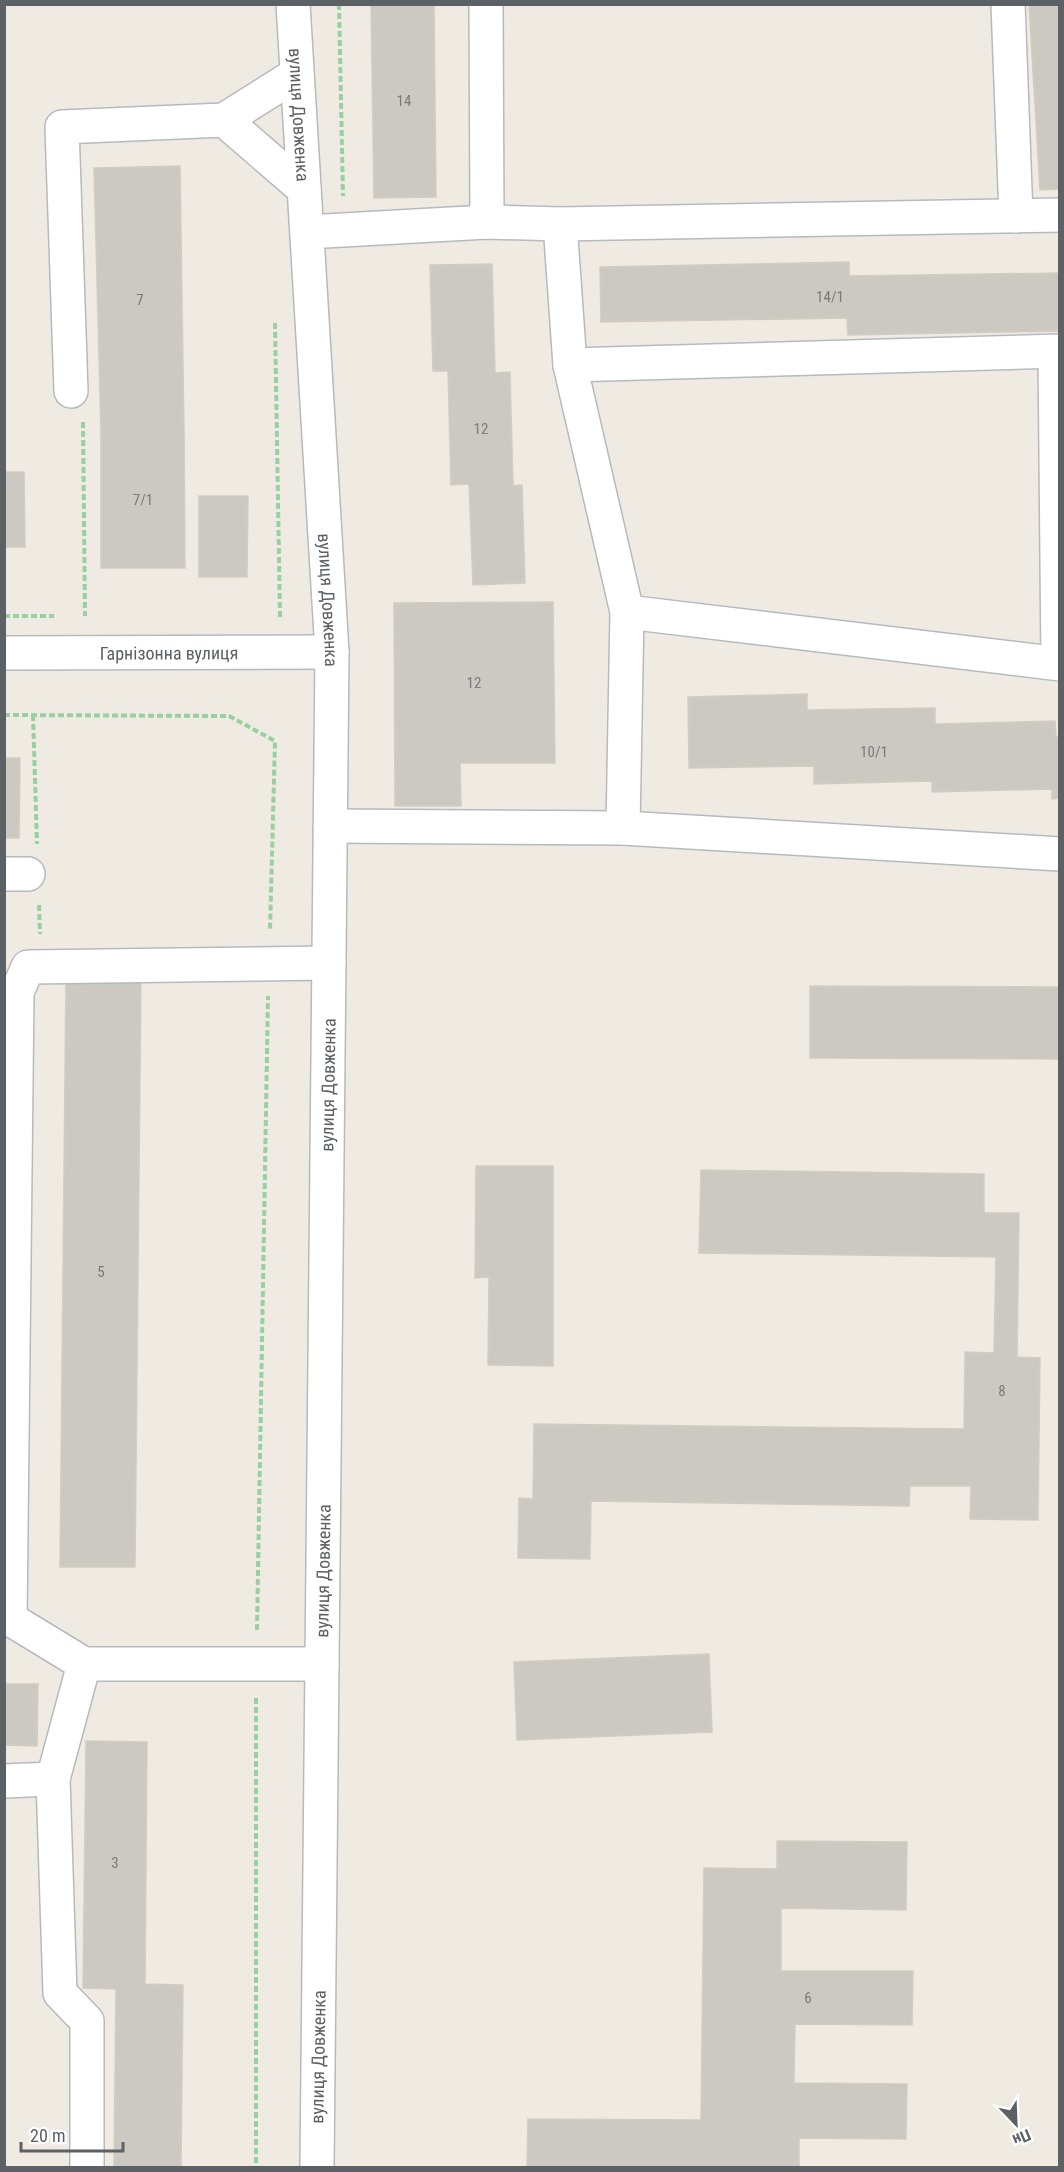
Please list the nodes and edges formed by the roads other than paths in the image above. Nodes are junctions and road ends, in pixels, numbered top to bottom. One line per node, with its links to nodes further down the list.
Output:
1 (293, 4): 4 (street, вулиця Довженка)
2 (486, 4): 9 (street)
3 (1008, 4): 8 (street)
4 (297, 74): 5 (street); 6 (street, вулиця Довженка)
5 (224, 120): 6 (street); 14 (street)
6 (304, 189): 11 (street, вулиця Довженка)
7 (1059, 215): 8 (street)
8 (1016, 216): 10 (street)
9 (487, 222): 10 (street); 11 (street)
10 (560, 224): 13 (street)
11 (307, 232): 16 (street, вулиця Довженка)
12 (1057, 352): 13 (street); 18 (street)
13 (570, 365): 15 (street)
14 (71, 391)
15 (627, 612): 18 (street); 20 (street)
16 (332, 652): 17 (street, Гарнізонна вулиця); 19 (street, вулиця Довженка)
17 (4, 653)
18 (1059, 664)
19 (330, 826): 20 (street); 22 (street, вулиця Довженка)
20 (623, 828): 21 (street)
21 (1059, 854)
22 (329, 963): 23 (street); 26 (street, вулиця Довженка)
23 (11, 992): 24 (street)
24 (7, 1618): 25 (street)
25 (84, 1664): 26 (street); 27 (street)
26 (322, 1664): 30 (street, вулиця Довженка)
27 (53, 1779): 28 (street); 29 (street)
28 (4, 1781)
29 (87, 2168)
30 (316, 2168)

